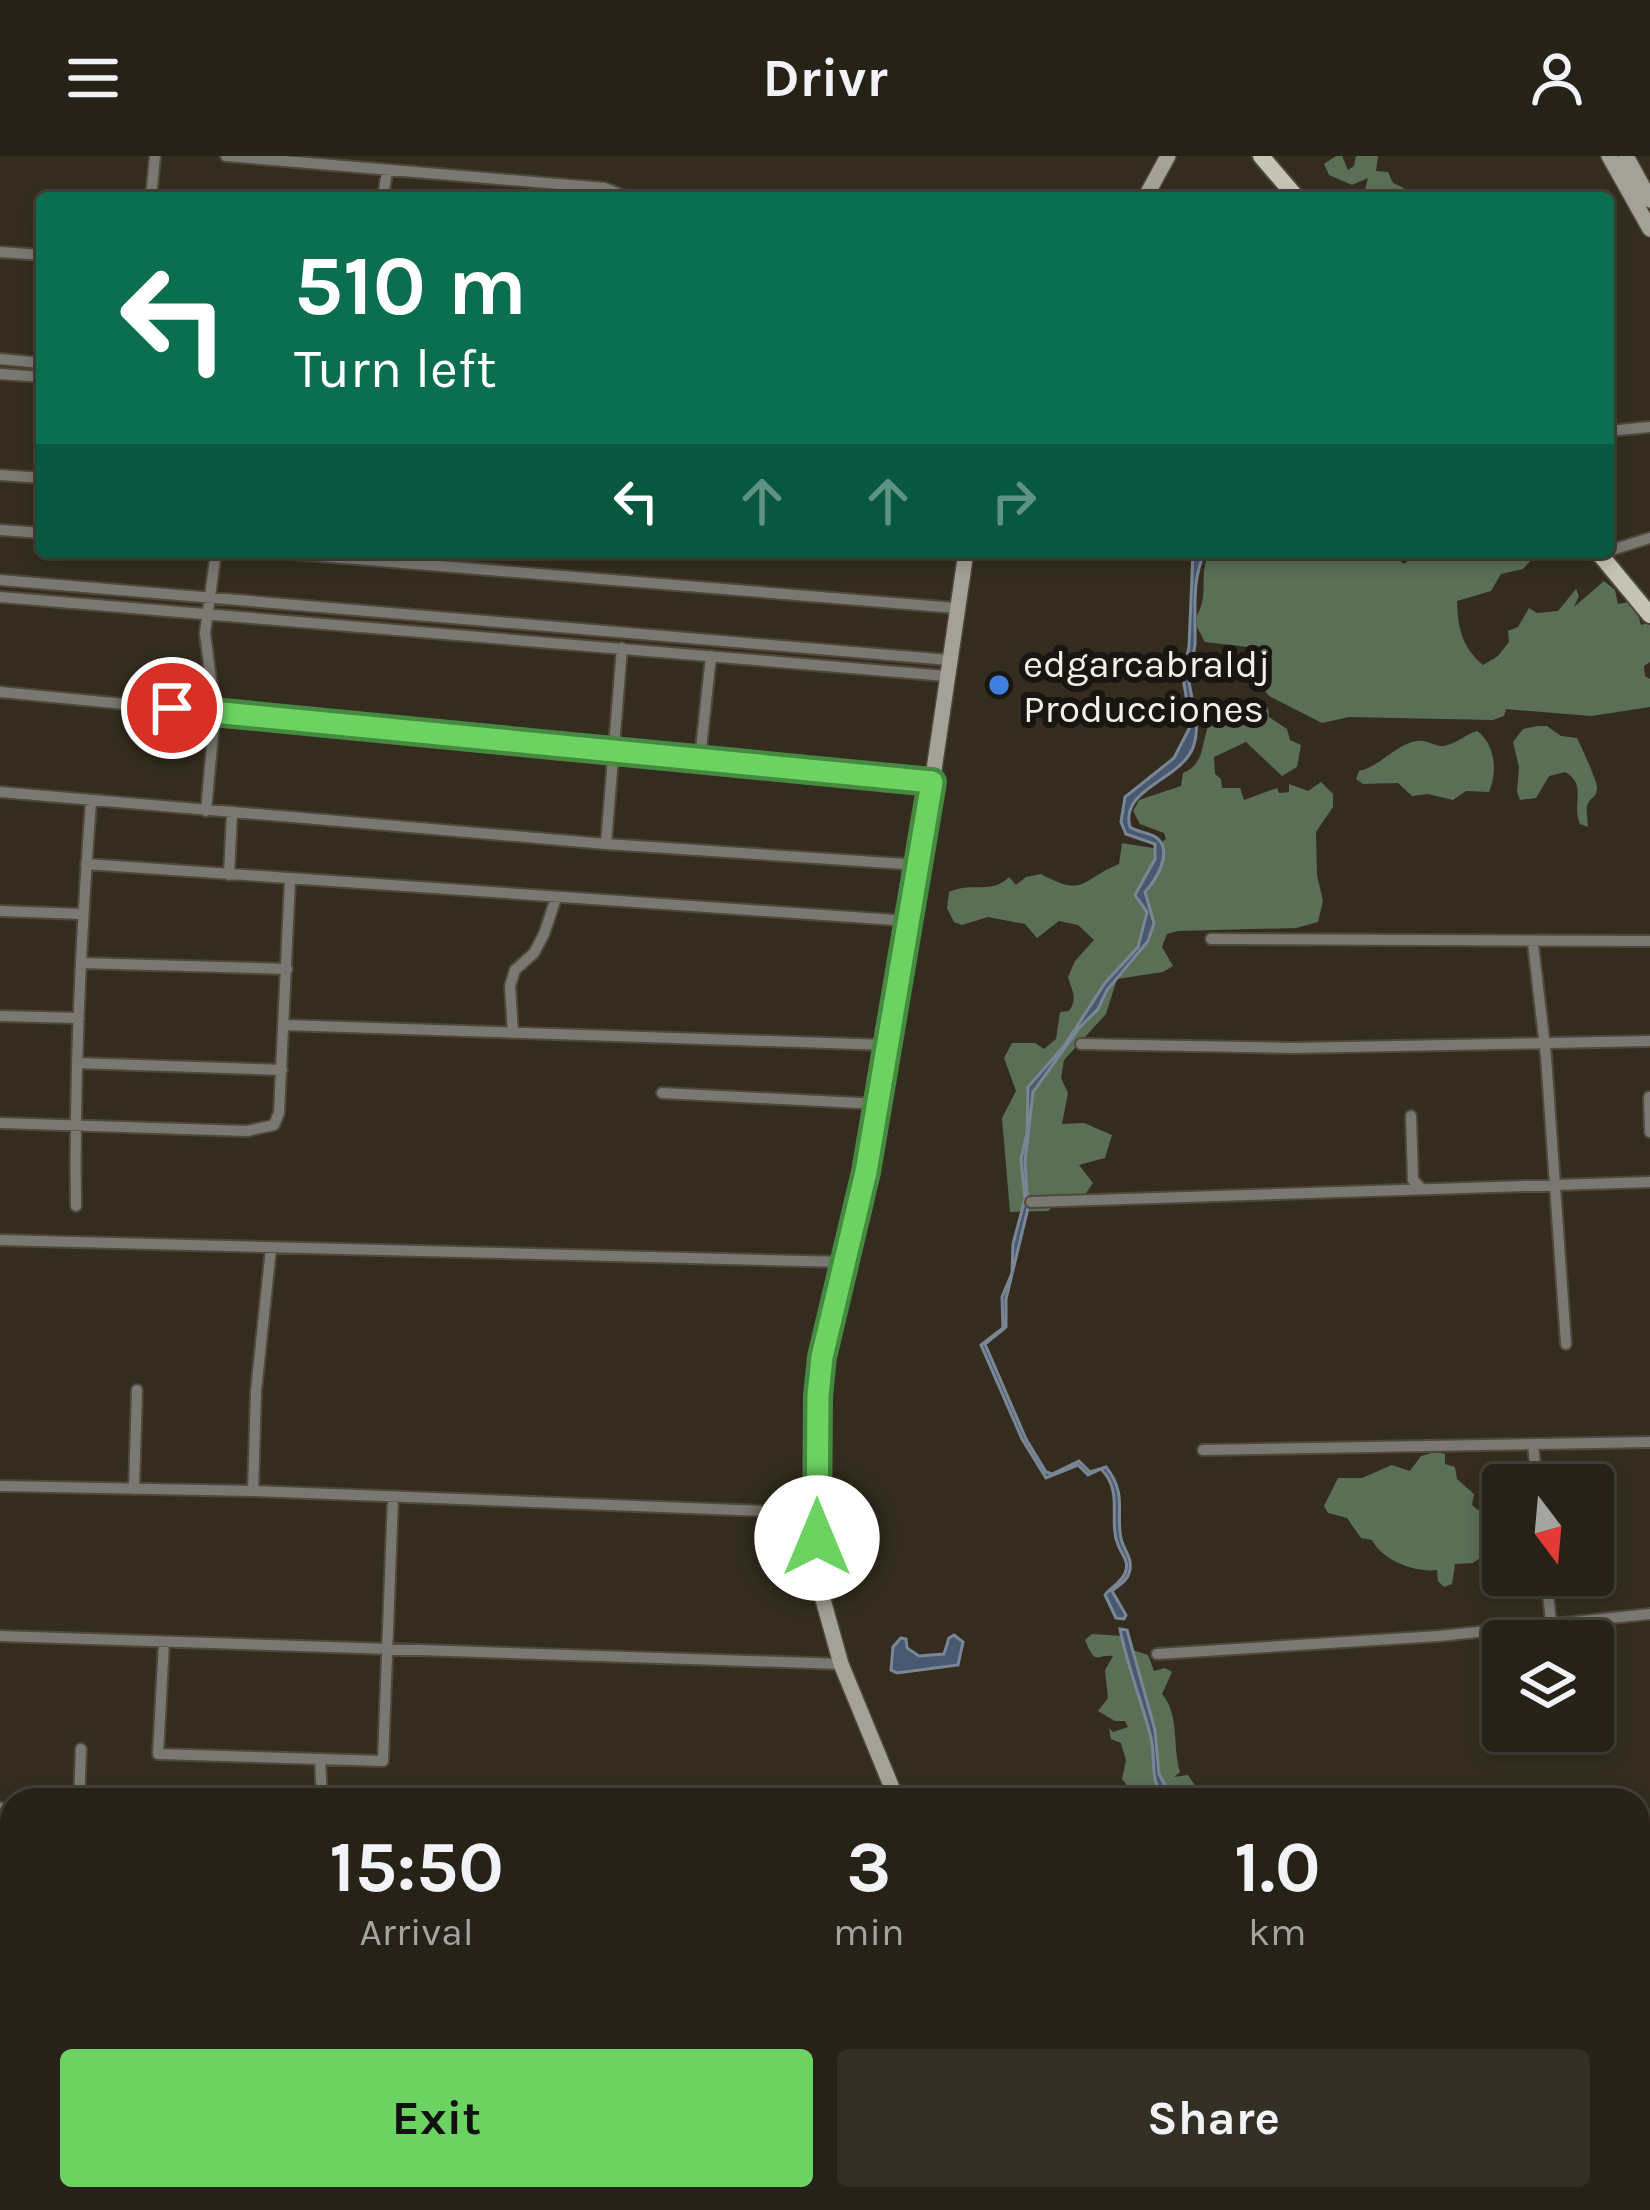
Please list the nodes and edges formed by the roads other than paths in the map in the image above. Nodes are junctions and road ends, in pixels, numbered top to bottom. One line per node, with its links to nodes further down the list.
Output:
1 (155, 156): 8 (street)
2 (226, 156): 7 (street)
3 (1168, 156): 11 (main road)
4 (1609, 156): 14 (main road)
5 (1626, 156): 13 (main road)
6 (1264, 157): 12 (main road)
7 (386, 171): 9 (street); 10 (street)
8 (152, 192)
9 (384, 192)
10 (595, 192)
11 (1147, 192)
12 (1292, 192)
13 (1650, 200)
14 (1650, 229)
15 (0, 252): 16 (street)
16 (36, 255)
17 (0, 359): 18 (street)
18 (36, 362)
19 (0, 374): 20 (street)
20 (36, 377)
21 (1650, 427): 22 (street)
22 (1614, 430)
23 (0, 475): 24 (street)
24 (36, 478)
25 (0, 530): 26 (street)
26 (36, 533)
27 (1650, 538): 28 (street)
28 (1614, 548)
29 (215, 558): 35 (street)
30 (343, 558): 36 (street)
31 (965, 558): 36 (main road)
32 (1607, 558): 38 (main road)
33 (0, 580): 35 (street)
34 (0, 597): 37 (street)
35 (210, 598): 37 (street); 41 (street)
36 (956, 608): 41 (main road)
37 (208, 614): 39 (street); 43 (street)
38 (1650, 615)
39 (622, 648): 40 (street); 44 (street)
40 (712, 656): 41 (street); 45 (street)
41 (947, 668): 46 (main road)
42 (0, 692): 43 (street)
43 (215, 712): 44 (street); 49 (street)
44 (613, 750): 45 (street); 51 (street)
45 (700, 758): 46 (street)
46 (932, 782): 53 (main road)
47 (0, 792): 48 (street)
48 (92, 802): 49 (street); 52 (street)
49 (206, 811): 50 (street)
50 (232, 813): 51 (street); 54 (street)
51 (606, 844): 53 (street)
52 (86, 864): 54 (street); 58 (street)
53 (920, 865): 59 (main road)
54 (230, 875): 55 (street)
55 (290, 880): 56 (street); 64 (street)
56 (556, 898): 59 (street); 68 (street)
57 (0, 911): 58 (street)
58 (82, 914): 63 (street)
59 (910, 921): 72 (main road)
60 (1210, 939): 62 (street)
61 (1650, 941): 62 (street)
62 (1533, 944): 70 (street)
63 (81, 963): 64 (street); 66 (street)
64 (286, 969): 67 (street)
65 (0, 1016): 66 (street)
66 (79, 1018): 73 (street)
67 (284, 1025): 68 (street); 74 (street)
68 (513, 1033): 72 (street)
69 (1650, 1041): 70 (street)
70 (1544, 1043): 71 (street); 83 (street)
71 (1081, 1044)
72 (887, 1045): 77 (main road)
73 (77, 1063): 74 (street); 80 (street)
74 (282, 1070): 80 (street)
75 (662, 1093): 77 (street)
76 (1648, 1097): 81 (street)
77 (878, 1104): 89 (main road)
78 (1411, 1116): 84 (street)
79 (0, 1123): 80 (street)
80 (75, 1124): 86 (street)
81 (1650, 1132)
82 (1650, 1182): 83 (street)
83 (1556, 1184): 84 (street); 90 (street)
84 (1423, 1189): 85 (street)
85 (1031, 1202)
86 (76, 1206)
87 (0, 1240): 88 (street)
88 (271, 1248): 89 (street); 99 (street)
89 (843, 1262): 101 (main road)
90 (1566, 1344)
91 (136, 1390): 98 (street)
92 (1650, 1442): 93 (street); 95 (street)
93 (1533, 1444): 94 (street); 96 (street)
94 (1203, 1450)
95 (1650, 1452)
96 (1535, 1464)
97 (0, 1486): 98 (street)
98 (134, 1489): 99 (street)
99 (253, 1491): 100 (street)
100 (393, 1497): 101 (street); 107 (street)
101 (816, 1513): 109 (main road)
102 (1650, 1614): 103 (street)
103 (1596, 1620)
104 (1482, 1630): 108 (street)
105 (0, 1636): 106 (street)
106 (164, 1642): 107 (street); 111 (street)
107 (389, 1648): 109 (street); 111 (street)
108 (1157, 1654)
109 (841, 1664): 114 (main road)
110 (82, 1749): 112 (street)
111 (320, 1759): 113 (street)
112 (80, 1788)
113 (321, 1788)
114 (892, 1788)

